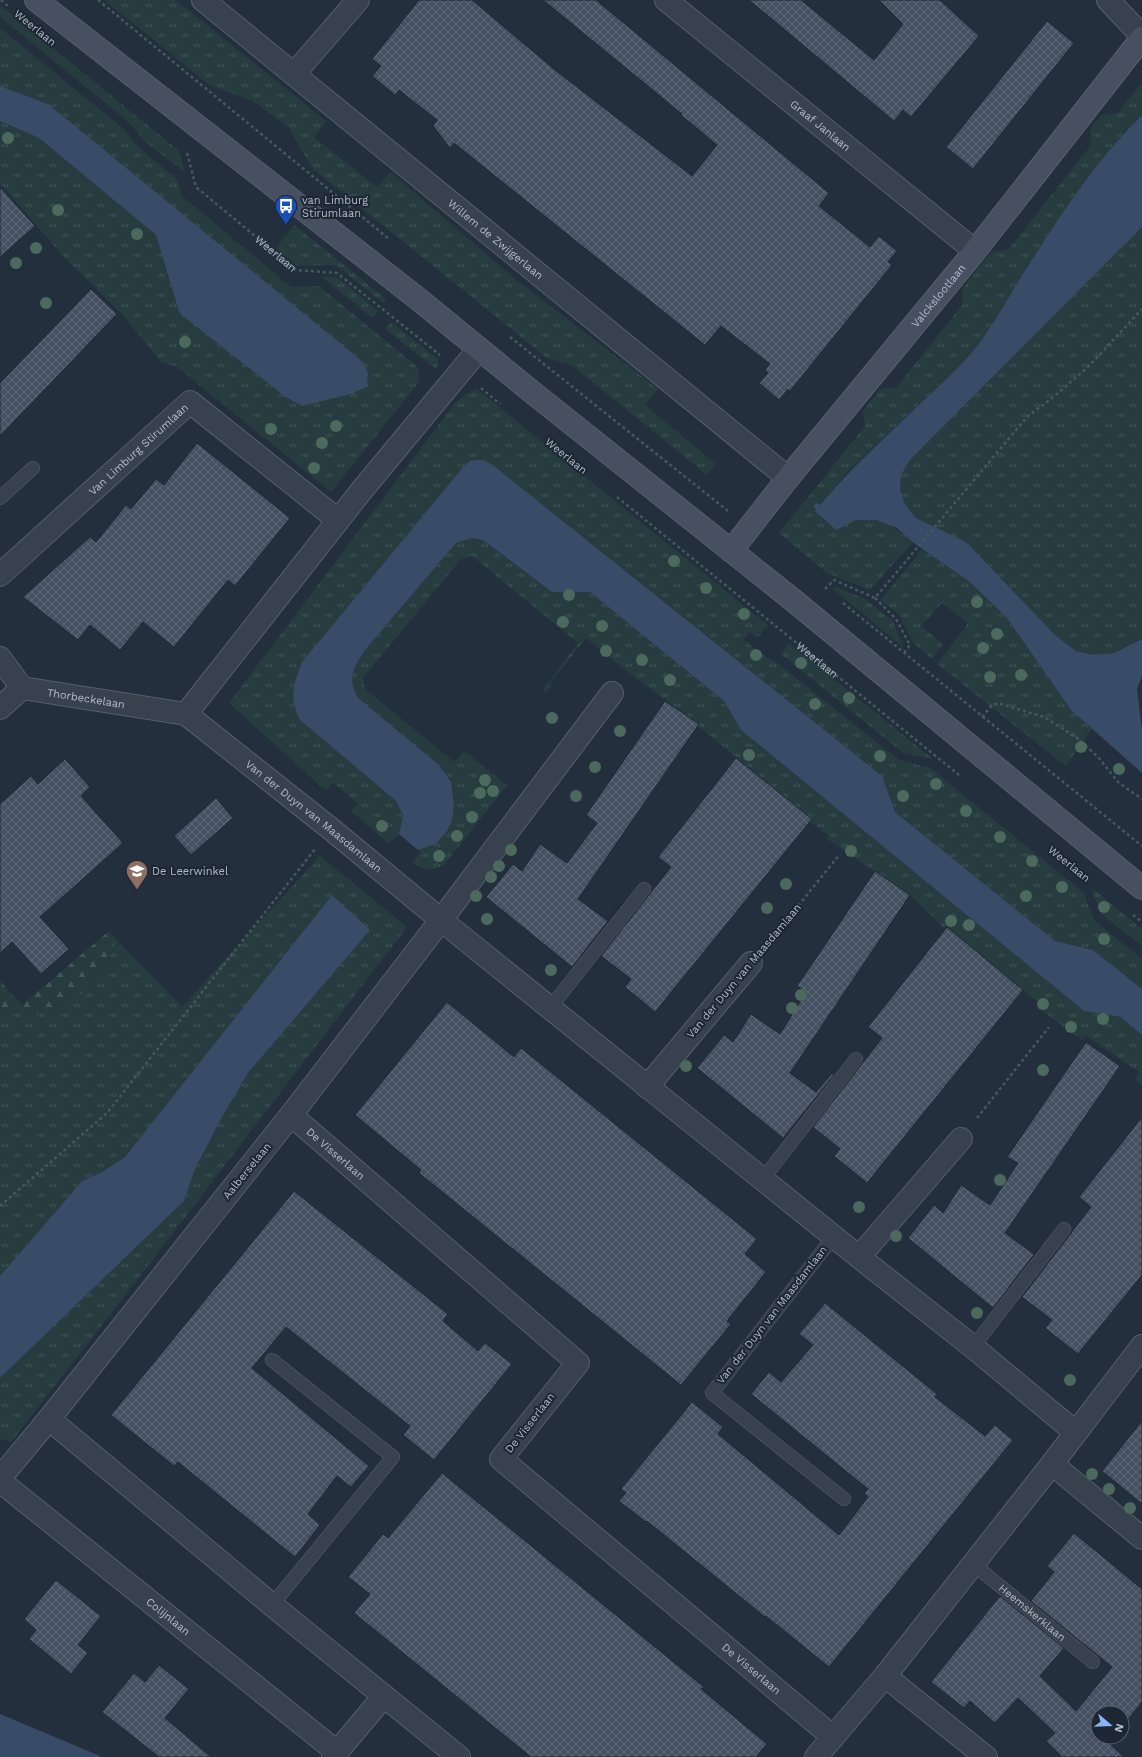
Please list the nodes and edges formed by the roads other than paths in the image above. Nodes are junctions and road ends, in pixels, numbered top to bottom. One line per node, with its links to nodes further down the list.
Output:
1 (36, 0): 9 (main road, Weerlaan)
2 (203, 0): 7 (street, Willem de Zwijgerlaan)
3 (358, 0): 7 (street)
4 (666, 0): 8 (street, Graaf Janlaan)
5 (1108, 0): 6 (street)
6 (1142, 37): 8 (main road, Valckslootlaan)
7 (294, 74): 11 (street, Willem de Zwijgerlaan)
8 (975, 251): 11 (main road, Valckslootlaan)
9 (479, 349): 13 (street); 14 (main road, Weerlaan)
10 (33, 468): 12 (lane)
11 (788, 478): 14 (main road, Valckslootlaan)
12 (0, 498)
13 (338, 520): 15 (street, Van Limburg Stirumlaan); 20 (street)
14 (731, 551): 21 (main road, Weerlaan)
15 (0, 575)
16 (0, 658): 17 (street)
17 (22, 688): 19 (street); 20 (street, Thorbeckelaan)
18 (612, 693): 23 (street)
19 (0, 708)
20 (186, 714): 23 (street, Van der Duyn van Maasdamlaan)
21 (1142, 888)
22 (644, 889): 25 (lane)
23 (440, 920): 25 (street, Van der Duyn van Maasdamlaan); 28 (street, Aalberselaan)
24 (751, 963): 27 (street, Van der Duyn van Maasdamlaan)
25 (550, 1008): 27 (street, Van der Duyn van Maasdamlaan)
26 (856, 1059): 30 (lane)
27 (647, 1087): 30 (street, Van der Duyn van Maasdamlaan)
28 (291, 1116): 37 (street, Aalberselaan); 48 (street, De Visserlaan)
29 (961, 1139): 33 (street)
30 (763, 1179): 32 (street, Van der Duyn van Maasdamlaan)
31 (1064, 1229): 34 (lane)
32 (834, 1236): 33 (street, Van der Duyn van Maasdamlaan); 41 (lane, Van der Duyn van Maasdamlaan)
33 (859, 1257): 34 (street, Van der Duyn van Maasdamlaan)
34 (973, 1347): 38 (street, Van der Duyn van Maasdamlaan)
35 (1142, 1348): 38 (street)
36 (272, 1360): 44 (lane)
37 (49, 1419): 40 (street, Colijnlaan); 44 (street)
38 (1075, 1432): 39 (street)
39 (1052, 1464): 42 (street); 43 (street)
40 (0, 1480): 49 (street, Colijnlaan)
41 (844, 1499)
42 (1142, 1538)
43 (972, 1563): 45 (lane, Heemskerklaan); 46 (street)
44 (272, 1605): 47 (street)
45 (1093, 1662)
46 (885, 1676): 48 (street); 52 (street)
47 (384, 1696): 49 (street, Colijnlaan); 50 (street)
48 (833, 1737): 51 (street)
49 (335, 1755)
50 (459, 1757)
51 (816, 1757)
52 (986, 1757)

